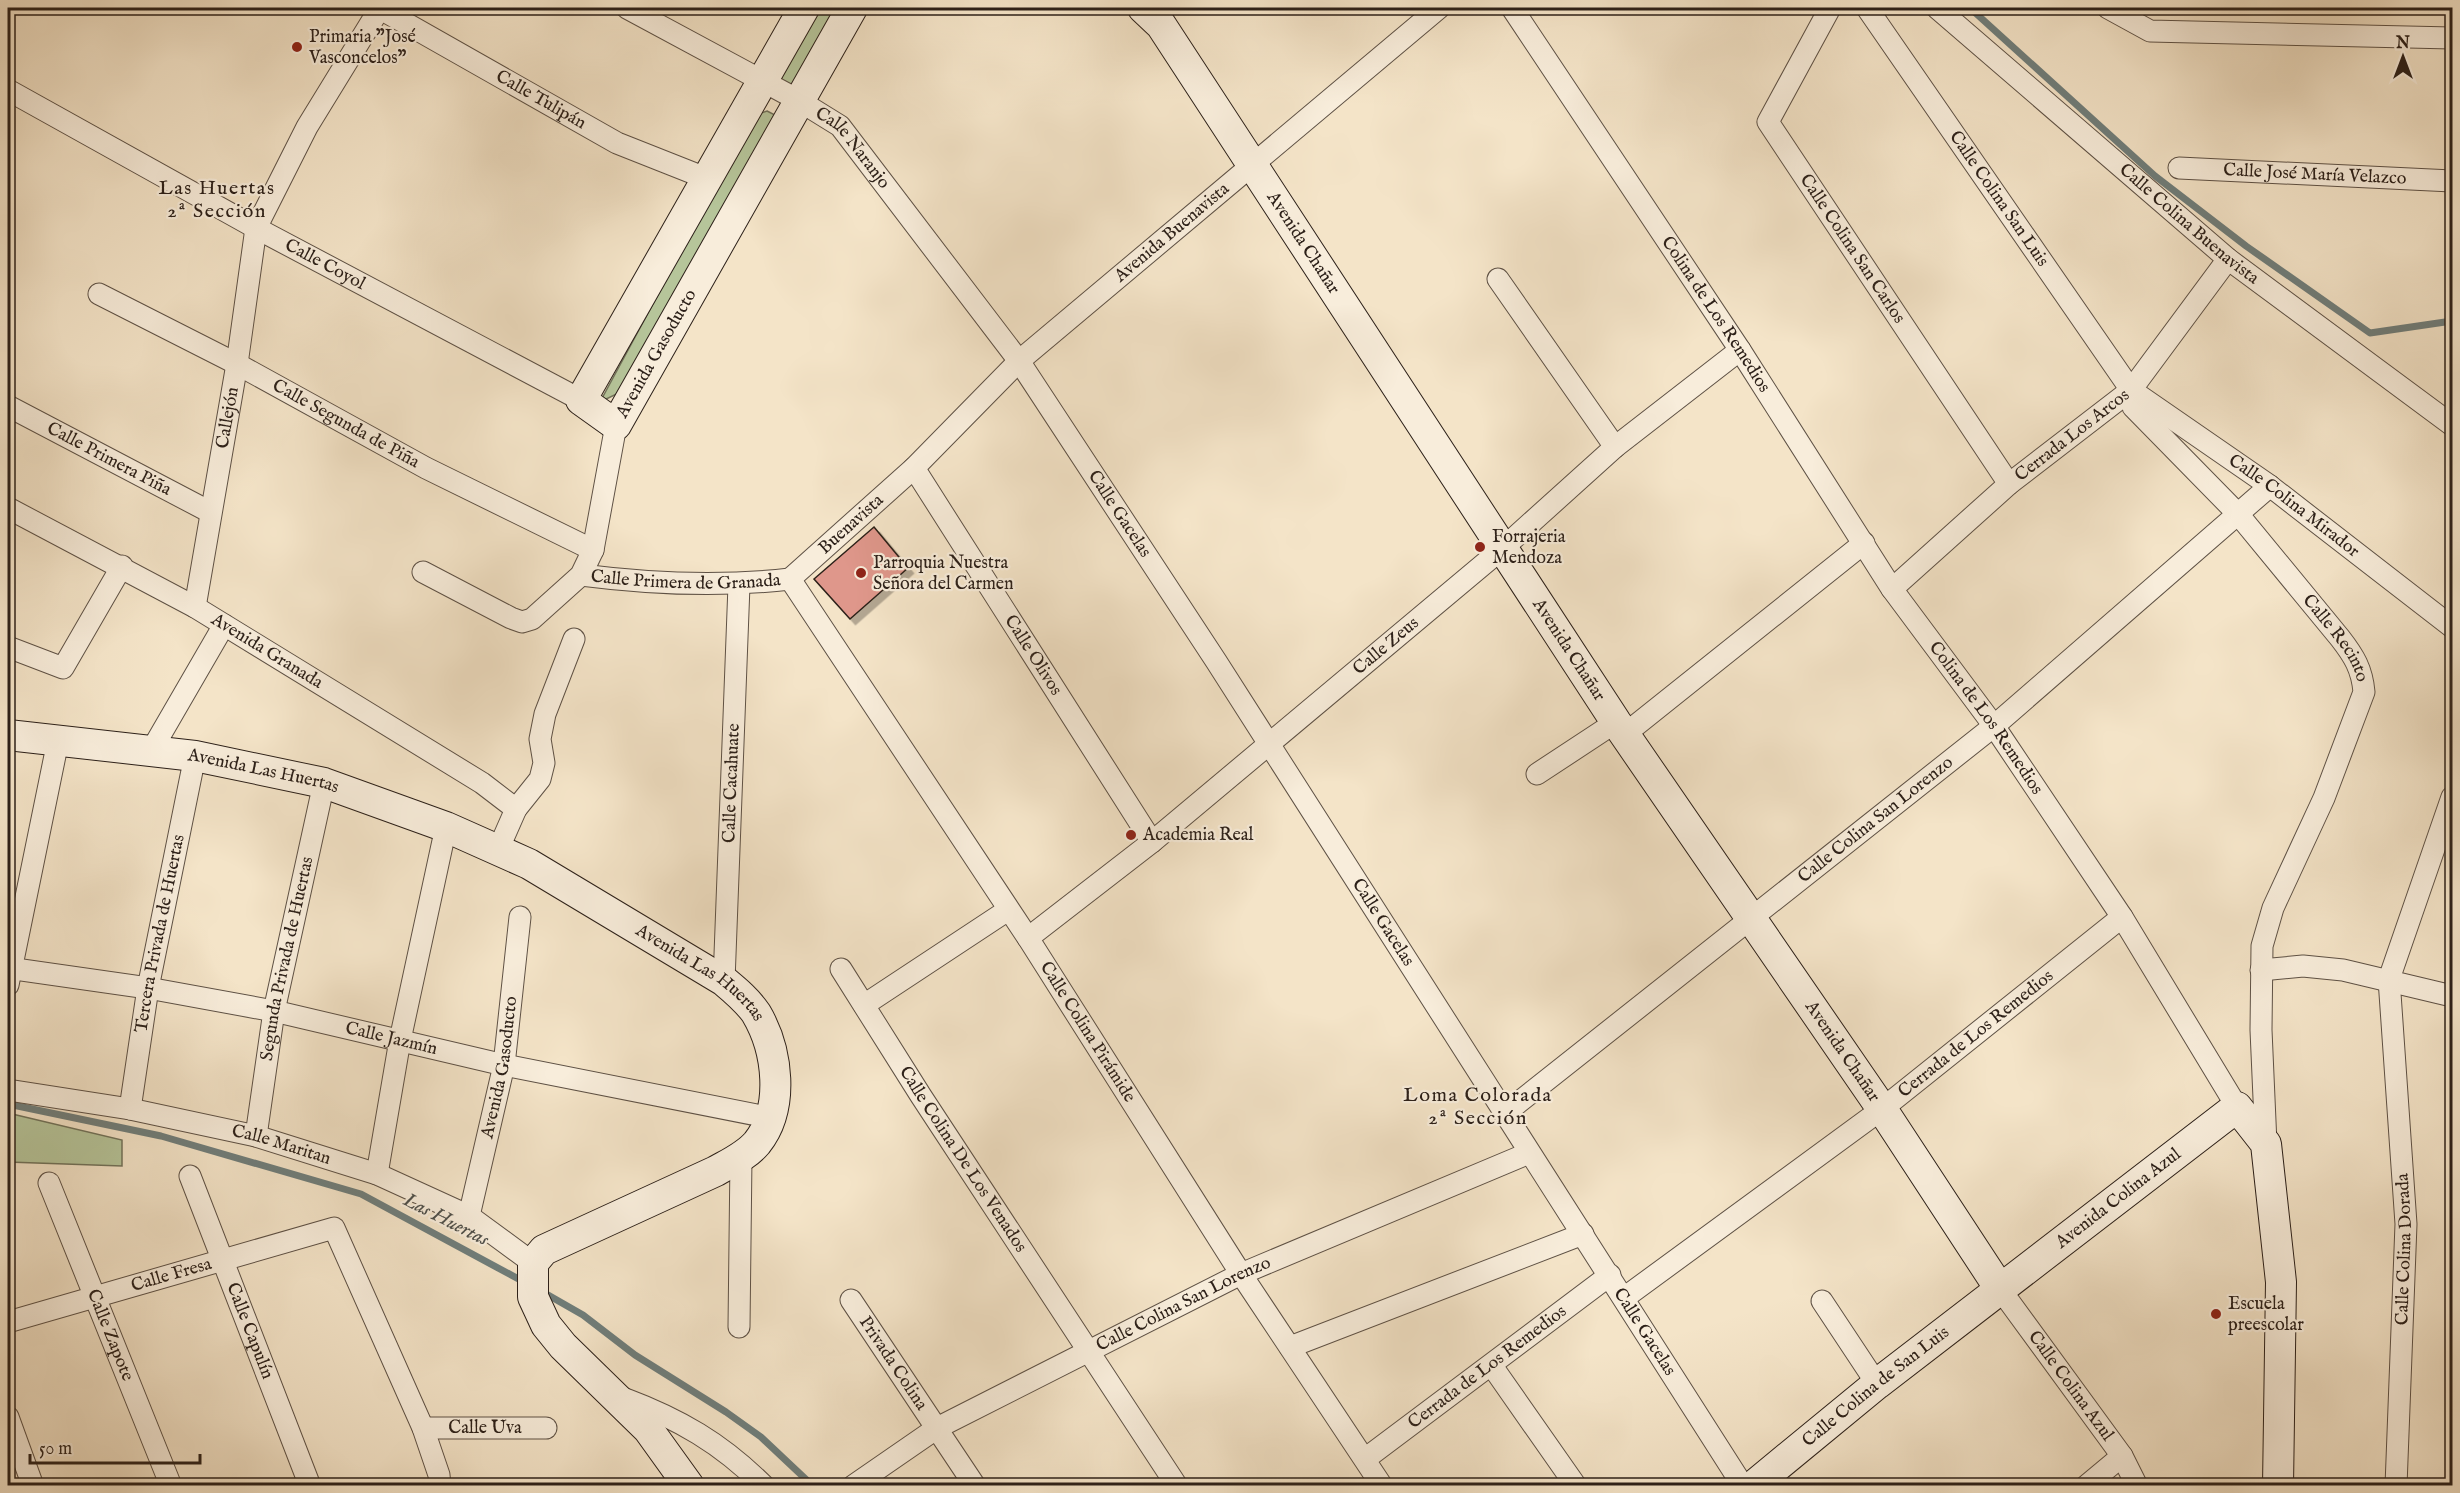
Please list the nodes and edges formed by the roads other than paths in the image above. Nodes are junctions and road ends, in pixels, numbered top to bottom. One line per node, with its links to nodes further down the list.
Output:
1 (379, 8): 18 (street, Calle Tulipán); 20 (street, Callejón)
2 (627, 8): 13 (street, Calle Naranjo)
3 (804, 8): 13 (street)
4 (852, 8): 15 (street, Avenida Gasoducto)
5 (1143, 8): 16 (street, Avenida Chañar)
6 (1440, 8): 16 (street, Avenida Buenavista)
7 (1512, 8): 24 (street, Colina de Los Remedios)
8 (1830, 8): 34 (street, Calle Colina San Carlos)
9 (1868, 8): 27 (street, Calle Colina San Luis)
10 (1937, 8): 21 (street, Calle Colina Buenavista)
11 (2108, 8): 12 (street)
12 (2452, 38)
13 (763, 83): 15 (street, Calle Naranjo); 18 (street)
14 (8, 90): 20 (street, Calle Coyol)
15 (798, 100): 25 (street, Calle Naranjo); 30 (street, Avenida Gasoducto)
16 (1253, 166): 25 (street, Avenida Buenavista); 40 (street, Avenida Chañar)
17 (2179, 168): 19 (street, Calle José María Velazco)
18 (708, 179): 28 (street)
19 (2452, 181)
20 (256, 228): 26 (street, Callejón); 28 (street, Calle Coyol)
21 (2228, 259): 27 (street, Cerrada Los Arcos); 31 (street, Calle Colina Buenavista)
22 (1498, 279): 32 (street)
23 (99, 294): 26 (street, Calle Segunda de Piña)
24 (1740, 350): 32 (street, Calle Zeus); 39 (street, Colina de Los Remedios)
25 (1019, 361): 33 (street, Avenida Buenavista); 57 (street, Calle Gacelas)
26 (237, 364): 37 (street, Callejón); 41 (street, Calle Segunda de Piña)
27 (2131, 390): 34 (street, Cerrada Los Arcos); 35 (street, Calle Colina Mirador); 38 (street, Calle Recinto)
28 (581, 400): 30 (street, Avenida Gasoducto)
29 (8, 406): 37 (street, Calle Primera Piña)
30 (616, 425): 41 (street)
31 (2452, 425)
32 (1615, 447): 40 (street, Calle Zeus)
33 (914, 468): 45 (street, Buenavista); 65 (street, Calle Olivos)
34 (2009, 483): 47 (street, Cerrada Los Arcos)
35 (2270, 486): 38 (street, Calle Colina San Lorenzo); 50 (street, Calle Colina Mirador)
36 (8, 508): 42 (street, Avenida Granada)
37 (210, 512): 48 (street, Callejón)
38 (2238, 514): 53 (street, Calle Colina San Lorenzo); 73 (street, Calle Recinto)
39 (1864, 543): 47 (street, Colina de Los Remedios); 54 (street)
40 (1503, 548): 54 (street, Avenida Chañar); 57 (street, Calle Zeus)
41 (593, 550): 44 (street)
42 (122, 567): 48 (street, Avenida Granada); 52 (street)
43 (423, 572): 44 (street)
44 (582, 576): 46 (street, Calle Primera de Granada)
45 (790, 579): 46 (street, Calle Primera de Granada); 67 (street, Calle Colina Pirámide)
46 (739, 585): 76 (street, Calle Cacahuate)
47 (1892, 589): 53 (street, Colina de Los Remedios)
48 (195, 607): 49 (street, Avenida Granada)
49 (224, 625): 58 (street); 63 (street, Avenida Granada)
50 (2452, 627)
51 (574, 639): 63 (street)
52 (8, 647)
53 (1994, 726): 69 (street, Colina de Los Remedios); 70 (street, Calle Colina San Lorenzo)
54 (1621, 728): 60 (street); 70 (street, Avenida Chañar)
55 (8, 735): 56 (street, Avenida Las Huertas)
56 (58, 741): 58 (street, Avenida Las Huertas); 74 (street)
57 (1267, 744): 65 (street, Calle Zeus); 87 (street, Calle Gacelas)
58 (151, 751): 59 (street, Avenida Las Huertas)
59 (195, 756): 61 (street, Avenida Las Huertas); 77 (street, Tercera Privada de Huertas)
60 (1537, 774)
61 (324, 783): 64 (street, Avenida Las Huertas); 80 (street, Segunda Privada de Huertas)
62 (2452, 797): 75 (street)
63 (516, 809): 66 (street)
64 (446, 827): 66 (street, Avenida Las Huertas); 81 (street)
65 (1152, 842): 71 (street, Calle Zeus)
66 (498, 850): 76 (street, Avenida Las Huertas)
67 (1008, 910): 71 (street, Calle Colina Pirámide); 79 (street)
68 (520, 917): 82 (street, Avenida Gasoducto)
69 (2122, 917): 84 (street, Colina de Los Remedios); 86 (street, Cerrada de Los Remedios)
70 (1752, 920): 86 (street, Avenida Chañar); 87 (street, Calle Colina San Lorenzo)
71 (1028, 938): 99 (street, Calle Colina Pirámide)
72 (841, 969): 79 (street, Calle Colina De Los Venados)
73 (2261, 970): 75 (street); 90 (street, Calle Recinto)
74 (9, 974): 77 (street, Calle Jazmín)
75 (2389, 979): 78 (street); 136 (street, Calle Colina Dorada)
76 (724, 981): 88 (street, Avenida Las Huertas)
77 (148, 988): 80 (street, Calle Jazmín); 85 (street, Tercera Privada de Huertas)
78 (2452, 996)
79 (864, 1005): 110 (street, Calle Colina De Los Venados)
80 (274, 1011): 81 (street, Calle Jazmín); 89 (street, Segunda Privada de Huertas)
81 (400, 1040): 82 (street, Calle Jazmín); 93 (street)
82 (504, 1065): 88 (street, Calle Jazmín); 96 (street, Avenida Gasoducto)
83 (8, 1090): 85 (street, Calle Maritan)
84 (2237, 1107): 90 (street, Colina de Los Remedios); 102 (street, Avenida Colina Azul)
85 (130, 1109): 89 (street, Calle Maritan)
86 (1882, 1109): 102 (street, Avenida Chañar); 104 (street, Cerrada de Los Remedios)
87 (1504, 1114): 91 (street, Calle Gacelas)
88 (772, 1118): 92 (street, Avenida Las Huertas)
89 (256, 1136): 93 (street, Calle Maritan)
90 (2266, 1144): 135 (street)
91 (1529, 1153): 97 (street, Calle Gacelas); 99 (street, Calle Colina San Lorenzo)
92 (741, 1158): 101 (street, Avenida Las Huertas); 108 (street)
93 (377, 1174): 96 (street, Calle Maritan)
94 (190, 1176): 98 (street, Calle Capulín)
95 (49, 1183): 103 (street, Calle Zapote)
96 (469, 1216): 101 (street, Calle Maritan)
97 (1583, 1234): 100 (street, Calle Gacelas); 109 (street)
98 (221, 1259): 103 (street, Calle Fresa); 115 (street, Calle Fresa); 122 (street, Calle Capulín)
99 (1241, 1274): 109 (street, Calle Colina Pirámide); 110 (street, Calle Colina San Lorenzo)
100 (1610, 1275): 104 (street, Calle Gacelas); 111 (street, Cerrada de Los Remedios)
101 (533, 1277): 113 (street)
102 (2000, 1288): 112 (street, Calle Colina de San Luis); 118 (street, Calle Colina Azul)
103 (97, 1296): 107 (street, Calle Fresa); 121 (street, Calle Zapote)
104 (1624, 1298): 131 (street, Calle Gacelas)
105 (851, 1300): 117 (street, Privada Colina)
106 (1822, 1301): 112 (street)
107 (8, 1322)
108 (739, 1327)
109 (1290, 1347): 119 (street, Calle Colina Pirámide)
110 (1087, 1350): 117 (street, Calle Colina San Lorenzo); 128 (street, Calle Colina De Los Venados)
111 (1492, 1366): 119 (street, Cerrada de Los Remedios); 130 (street)
112 (1878, 1384): 132 (street, Calle Colina de San Luis)
113 (616, 1396): 124 (street); 125 (street)
114 (8, 1417): 120 (street)
115 (423, 1428): 116 (street, Calle Uva); 123 (street)
116 (546, 1428)
117 (937, 1428): 126 (street, Calle Colina San Lorenzo); 127 (street, Privada Colina)
118 (2122, 1456): 133 (street); 134 (street, Calle Colina Azul)
119 (1365, 1459): 129 (street, Calle Colina Pirámide)
120 (33, 1485)
121 (171, 1485)
122 (310, 1485)
123 (440, 1485)
124 (689, 1485)
125 (764, 1485)
126 (853, 1485)
127 (975, 1485)
128 (1178, 1485)
129 (1382, 1485)
130 (1576, 1485)
131 (1743, 1485)
132 (1753, 1485)
133 (2086, 1485)
134 (2137, 1485)
135 (2278, 1485)
136 (2396, 1485)

